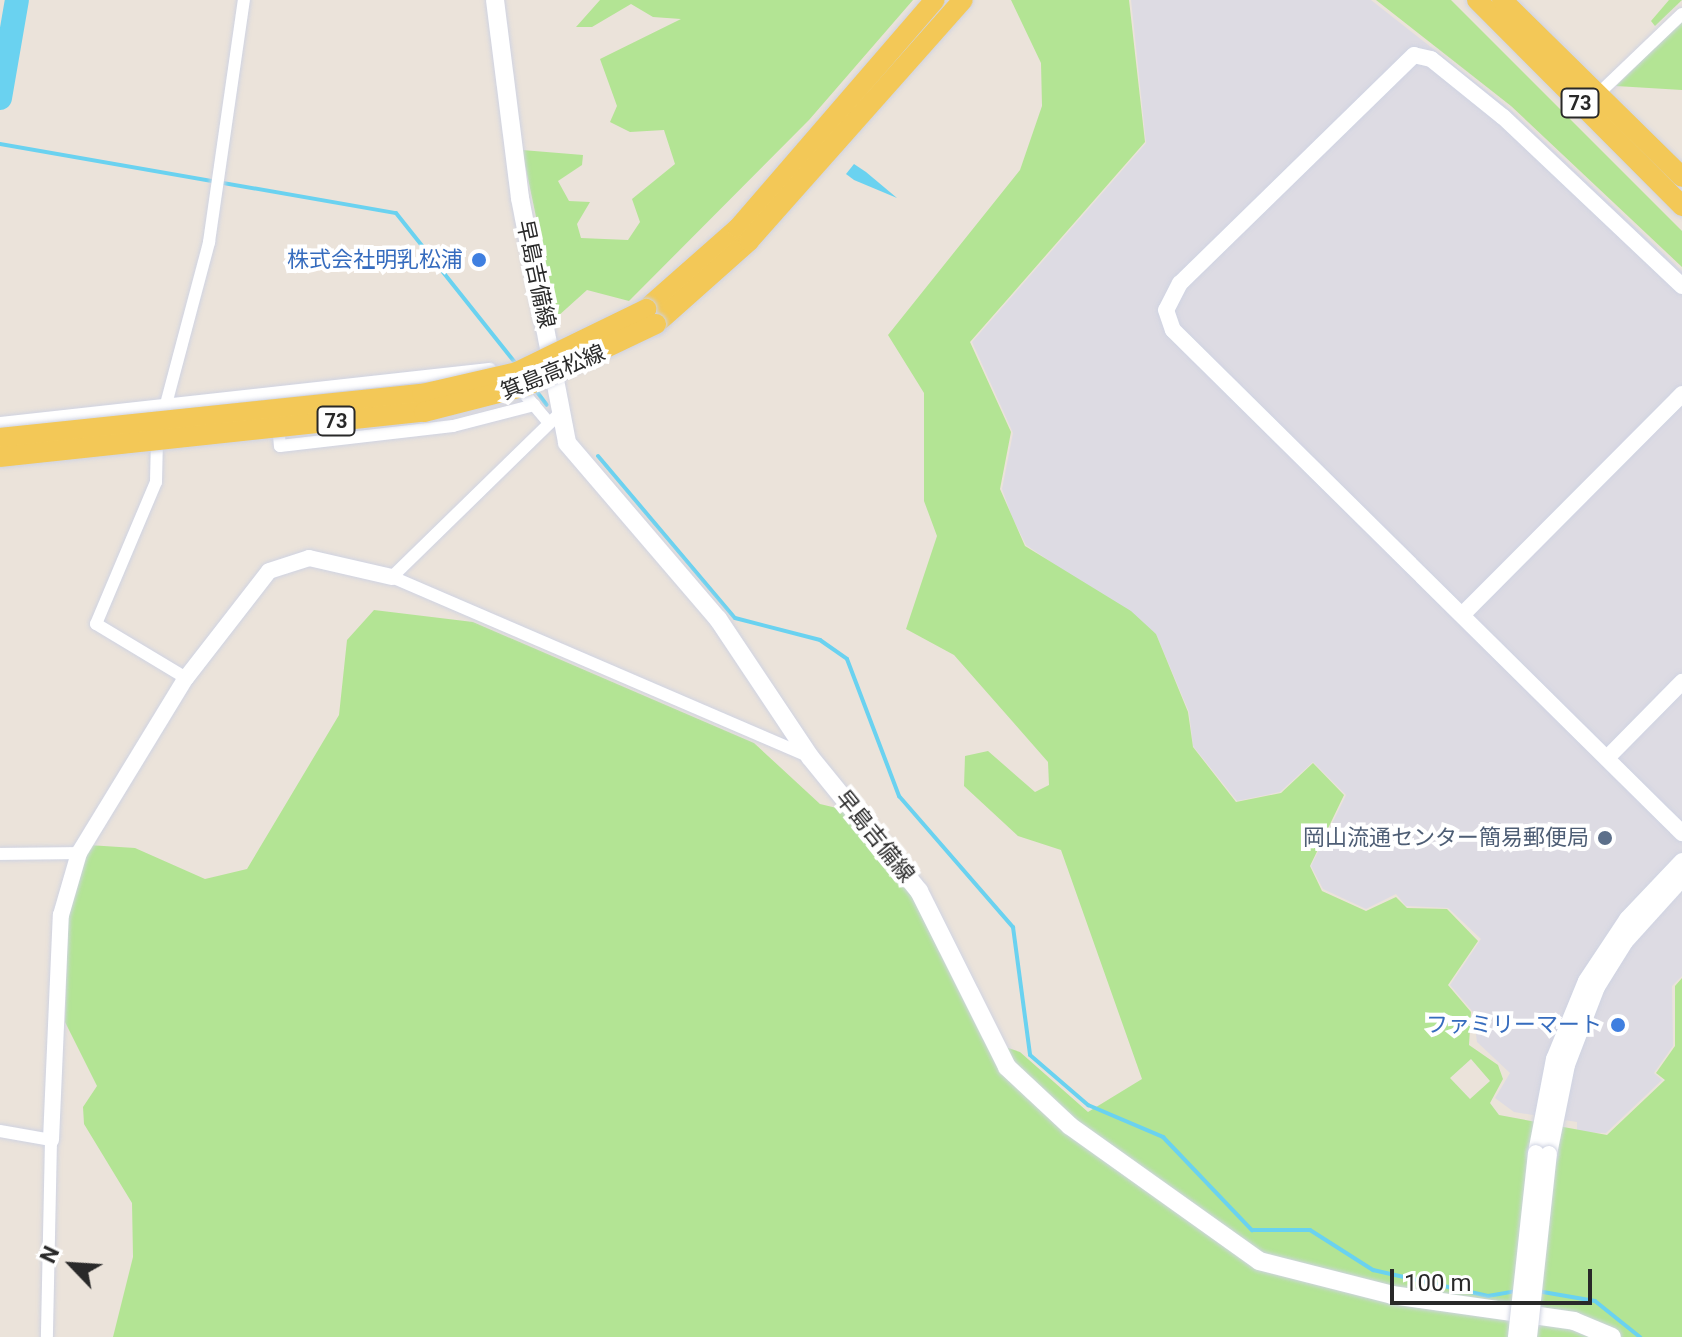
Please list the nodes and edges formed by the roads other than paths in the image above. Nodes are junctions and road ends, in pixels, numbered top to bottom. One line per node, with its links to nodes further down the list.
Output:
1 (244, 0): 15 (street)
2 (495, 0): 17 (main road, 早島吉備線)
3 (935, 0): 12 (main road, 箕島高松線 / 73)
4 (963, 0): 12 (main road, 箕島高松線 / 73)
5 (1477, 0): 8 (main road, 73)
6 (1502, 0): 8 (main road, 73)
7 (1682, 14): 8 (street)
8 (1591, 101): 9 (main road, 73); 10 (main road, 73)
9 (1682, 177)
10 (1682, 206)
11 (1682, 286): 22 (street)
12 (651, 317): 19 (main road, 箕島高松線 / 73, bridge); 20 (main road, 箕島高松線 / 73, bridge)
13 (1682, 394): 22 (street)
14 (276, 395): 15 (street); 16 (street); 16 (street)
15 (171, 405): 18 (street); 23 (street)
16 (534, 405): 17 (street)
17 (554, 418): 21 (street); 25 (main road, 早島吉備線)
18 (0, 423)
19 (0, 438)
20 (0, 457)
21 (392, 577): 23 (street); 25 (street)
22 (1462, 615): 26 (street)
23 (186, 678): 28 (street)
24 (1682, 682): 26 (street)
25 (810, 757): 38 (main road, 早島吉備線)
26 (1607, 758): 27 (street)
27 (1682, 833)
28 (79, 853): 29 (street); 33 (street)
29 (0, 854)
30 (1682, 861): 34 (street)
31 (1682, 879): 34 (street)
32 (0, 1131): 33 (street)
33 (51, 1140): 35 (street)
34 (1543, 1154): 36 (street, bridge); 37 (street, bridge)
35 (47, 1337)
36 (1516, 1337)
37 (1529, 1337)
38 (1612, 1337)

